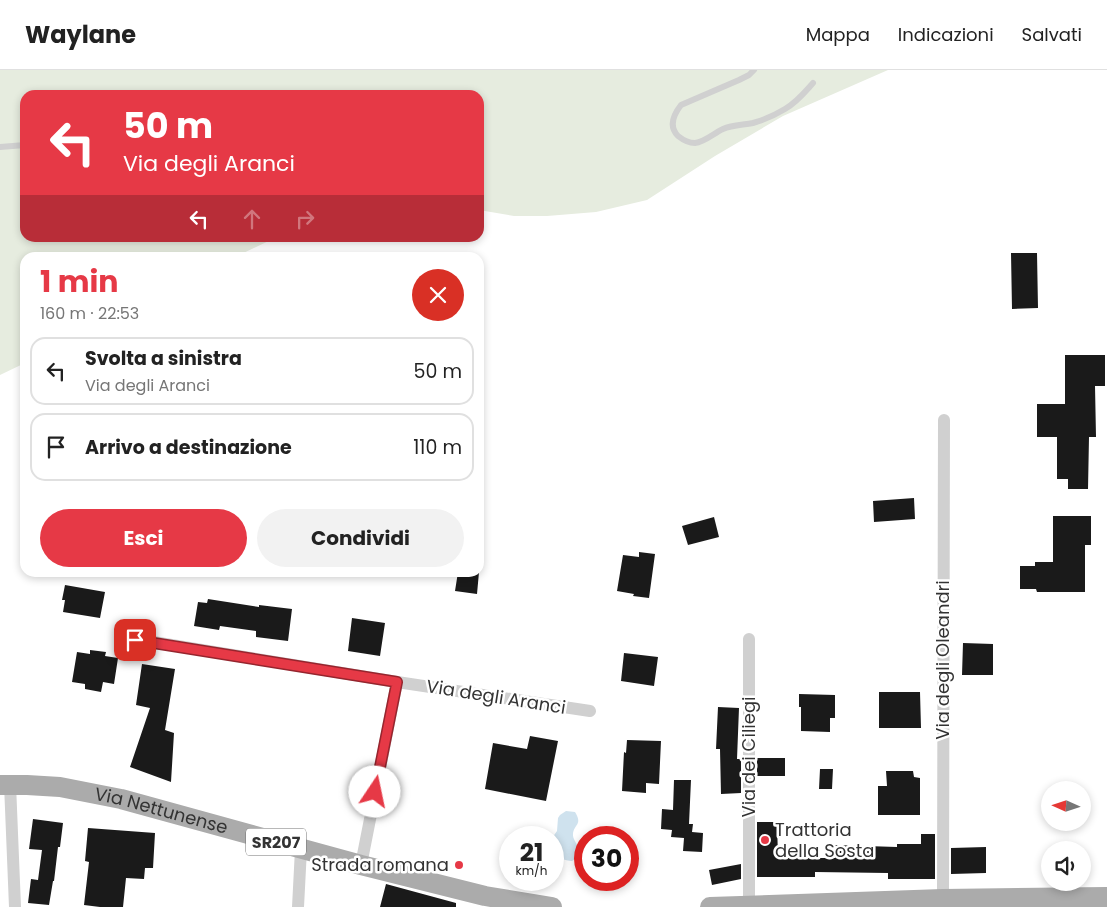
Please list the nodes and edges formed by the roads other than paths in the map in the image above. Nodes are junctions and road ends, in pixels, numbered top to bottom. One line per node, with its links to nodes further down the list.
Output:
1 (754, 70): 2 (lane)
2 (813, 83)
3 (20, 145): 4 (lane)
4 (0, 147)
5 (944, 420): 14 (street, Via degli Oleandri)
6 (750, 639): 15 (street, Via dei Ciliegi)
7 (135, 640): 8 (street, Via degli Aranci)
8 (397, 682): 9 (street, Via degli Aranci); 12 (street)
9 (590, 711)
10 (5, 784): 11 (main road, Via Nettunense / SR207); 16 (street)
11 (301, 849): 12 (main road, Via Nettunense / SR207); 17 (street)
12 (361, 865): 18 (main road, Via Nettunense / SR207)
13 (1107, 897): 14 (main road)
14 (942, 899): 15 (main road)
15 (749, 905): 19 (main road)
16 (15, 907)
17 (298, 907)
18 (552, 907)
19 (710, 907)

